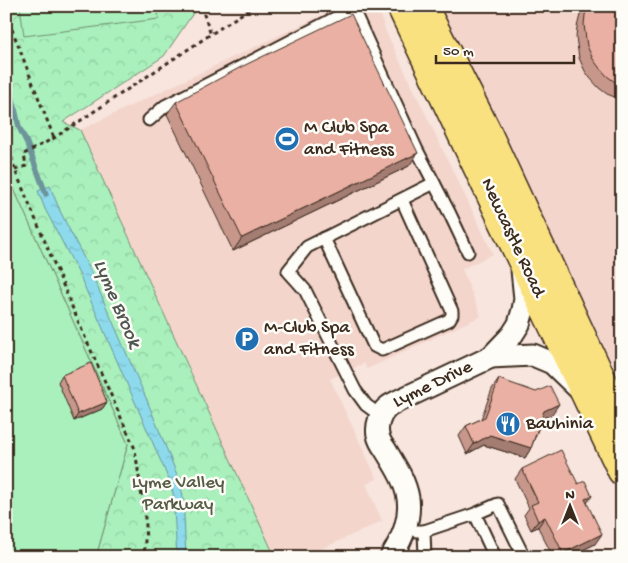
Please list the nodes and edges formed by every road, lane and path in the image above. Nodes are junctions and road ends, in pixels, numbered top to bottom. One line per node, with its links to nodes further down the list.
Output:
1 (201, 6): 6 (path)
2 (258, 6): 6 (path)
3 (401, 6): 15 (highway, Newcastle Road)
4 (424, 6): 19 (highway, Newcastle Road)
5 (6, 14): 9 (path)
6 (211, 35): 9 (path)
7 (149, 120): 11 (lane)
8 (6, 134): 10 (path)
9 (54, 138): 10 (path)
10 (15, 170): 23 (path)
11 (434, 183): 12 (lane); 14 (lane)
12 (402, 200): 13 (lane); 13 (lane)
13 (324, 238): 18 (lane)
14 (468, 252)
15 (521, 259): 16 (street, Lyme Drive); 17 (highway, Newcastle Road)
16 (491, 357): 17 (street, Lyme Drive); 18 (street, Lyme Drive)
17 (587, 396): 20 (highway, Newcastle Road)
18 (381, 416): 22 (street, Lyme Drive)
19 (622, 423)
20 (622, 471)
21 (474, 514): 22 (lane); 26 (lane); 27 (lane)
22 (415, 531): 24 (street, Lyme Drive); 25 (lane)
23 (144, 557)
24 (391, 557)
25 (425, 557)
26 (495, 557)
27 (524, 557)

